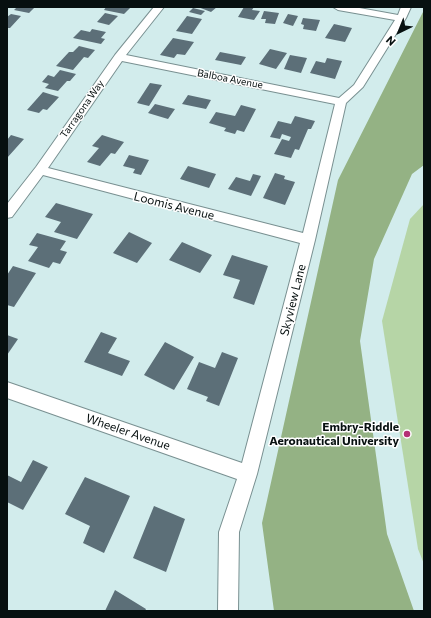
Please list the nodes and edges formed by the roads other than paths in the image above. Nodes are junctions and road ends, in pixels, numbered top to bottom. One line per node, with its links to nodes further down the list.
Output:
1 (159, 7): 4 (street, Tarragona Way)
2 (338, 7): 3 (street)
3 (404, 12): 5 (street)
4 (119, 57): 5 (street, Balboa Avenue); 6 (street, Tarragona Way)
5 (341, 102): 8 (street, Skyview Lane)
6 (40, 170): 7 (street, Tarragona Way); 8 (street, Loomis Avenue)
7 (7, 213)
8 (308, 240): 10 (street, Skyview Lane)
9 (7, 390): 10 (street, Wheeler Avenue)
10 (248, 474): 11 (street, Skyview Lane)
11 (228, 611)

